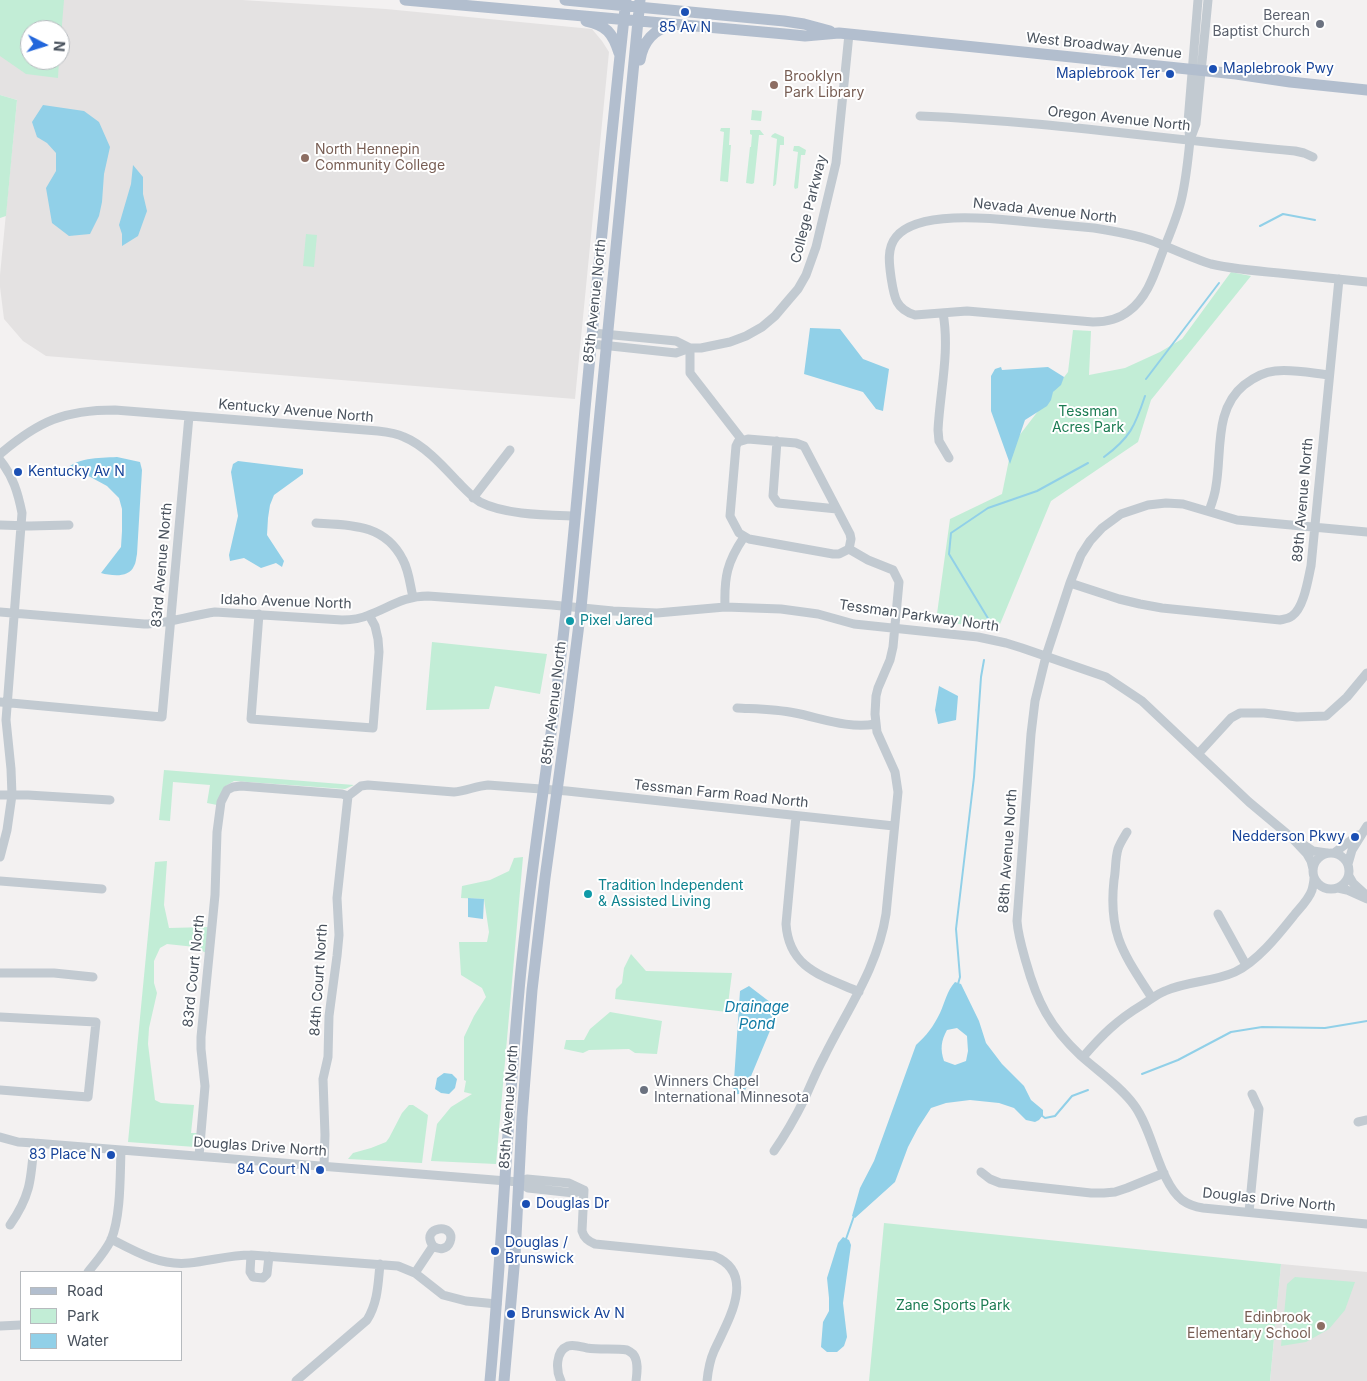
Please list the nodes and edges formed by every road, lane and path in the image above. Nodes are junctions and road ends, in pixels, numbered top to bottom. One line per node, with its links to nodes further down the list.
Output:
1 (405, 0): 10 (main road, West Broadway Avenue)
2 (564, 0): 6 (main road, West Broadway Avenue)
3 (658, 0): 9 (main road)
4 (1198, 0): 16 (street)
5 (1208, 0): 16 (street)
6 (592, 1): 7 (main road, West Broadway Avenue)
7 (626, 3): 8 (main road, West Broadway Avenue); 11 (main road, 85th Avenue North)
8 (640, 3): 9 (main road, West Broadway Avenue); 12 (main road, 85th Avenue North)
9 (685, 11): 14 (main road, West Broadway Avenue)
10 (540, 12): 11 (main road, West Broadway Avenue); 15 (main road)
11 (624, 19): 12 (main road, West Broadway Avenue); 15 (main road, 85th Avenue North)
12 (638, 20): 13 (main road, West Broadway Avenue); 21 (main road, 85th Avenue North)
13 (684, 25): 14 (main road, West Broadway Avenue); 21 (main road)
14 (844, 34): 16 (main road, West Broadway Avenue); 28 (street, College Parkway)
15 (620, 59): 26 (main road, 85th Avenue North)
16 (1197, 71): 17 (main road, West Broadway Avenue); 19 (street)
17 (1367, 90)
18 (920, 116): 19 (street, Oregon Avenue North)
19 (1190, 140): 20 (street, Oregon Avenue North); 22 (street)
20 (1313, 157)
21 (618, 225): 27 (main road, 85th Avenue North)
22 (1165, 246): 23 (street, Nevada Avenue North); 25 (street); 25 (street, Nevada Avenue North)
23 (1339, 279): 24 (street, Nevada Avenue North); 29 (street, 89th Avenue North)
24 (1367, 282)
25 (943, 313): 35 (street)
26 (592, 339): 27 (street, College Parkway); 40 (main road, 85th Avenue North)
27 (606, 341): 28 (street, College Parkway); 53 (main road, 85th Avenue North)
28 (690, 348): 31 (street)
29 (1329, 375): 39 (street); 45 (street, 89th Avenue North)
30 (189, 416): 34 (street, Kentucky Avenue North); 37 (street, Kentucky Avenue North); 58 (street, 83rd Avenue North)
31 (742, 440): 32 (street); 47 (street)
32 (777, 441): 38 (street); 38 (street)
33 (510, 450): 37 (street)
34 (0, 454)
35 (949, 458)
36 (0, 460): 44 (street)
37 (473, 498): 40 (street, Kentucky Avenue North)
38 (837, 509): 48 (street)
39 (1209, 511): 45 (street); 49 (street, 88th Avenue North)
40 (575, 516): 51 (main road, 85th Avenue North)
41 (316, 523): 50 (street)
42 (0, 525): 44 (street)
43 (69, 525): 44 (street)
44 (22, 526): 55 (street)
45 (1315, 528): 46 (street); 49 (street, 89th Avenue North)
46 (1367, 532)
47 (744, 537): 48 (street); 52 (street)
48 (849, 549): 59 (street)
49 (1070, 583): 60 (street, 88th Avenue North)
50 (412, 597): 51 (street, Idaho Avenue North); 57 (street, Idaho Avenue North)
51 (567, 607): 53 (street, Tessman Parkway North); 66 (main road, 85th Avenue North)
52 (725, 607): 53 (street, Tessman Parkway North); 59 (street, Tessman Parkway North)
53 (581, 608): 67 (main road, 85th Avenue North)
54 (0, 612): 55 (street, Idaho Avenue North)
55 (15, 613): 58 (street, Idaho Avenue North); 62 (street)
56 (259, 614): 57 (street, Idaho Avenue North); 57 (street); 58 (street, Idaho Avenue North)
57 (369, 615)
58 (171, 621): 62 (street, 83rd Avenue North)
59 (895, 629): 60 (street, Tessman Parkway North); 64 (street)
60 (1046, 656): 65 (street, Tessman Parkway North); 97 (street, 88th Avenue North)
61 (1367, 672): 65 (street)
62 (4, 703): 68 (street)
63 (737, 708): 64 (street)
64 (875, 724): 73 (street)
65 (1198, 754): 76 (street, Tessman Parkway North)
66 (544, 789): 67 (street, Tessman Farm Road North); 70 (street, Tessman Farm Road North); 92 (main road, 85th Avenue North)
67 (558, 790): 72 (street, Tessman Farm Road North); 93 (main road, 85th Avenue North)
68 (12, 794): 69 (street); 71 (street); 78 (street)
69 (0, 795)
70 (348, 796): 104 (street, 83rd Court North); 105 (street, 84th Court North)
71 (110, 800)
72 (796, 816): 73 (street, Tessman Farm Road North); 94 (street)
73 (894, 826): 94 (street)
74 (1367, 827): 77 (street); 79 (street)
75 (1127, 832): 95 (street)
76 (1292, 838): 77 (street, Tessman Parkway North); 80 (street, Tessman Parkway North)
77 (1331, 853): 79 (street); 80 (street)
78 (0, 858)
79 (1348, 864): 81 (street)
80 (1314, 874): 83 (street); 87 (street)
81 (1349, 876): 84 (street); 86 (street)
82 (0, 881): 85 (street)
83 (1327, 888): 84 (street); 87 (street)
84 (1338, 888): 86 (street)
85 (102, 889)
86 (1367, 897)
87 (1304, 903): 89 (street)
88 (1218, 914): 89 (street)
89 (1246, 965): 95 (street)
90 (0, 973): 91 (street)
91 (93, 977)
92 (519, 989): 93 (main road); 108 (main road, 85th Avenue North)
93 (532, 990): 109 (main road, 85th Avenue North)
94 (859, 992): 103 (street)
95 (1152, 998): 97 (street)
96 (0, 1016): 98 (street)
97 (1083, 1057): 107 (street, 88th Avenue North)
98 (0, 1090)
99 (1252, 1094): 110 (street)
100 (0, 1137): 101 (street, Douglas Drive North)
101 (34, 1143): 102 (street, Douglas Drive North); 112 (street)
102 (121, 1150): 104 (street, Douglas Drive North); 113 (street)
103 (774, 1151)
104 (199, 1156): 105 (street, Douglas Drive North)
105 (324, 1166): 108 (street, Douglas Drive North)
106 (981, 1172): 107 (street)
107 (1164, 1173): 110 (street, Douglas Drive North)
108 (505, 1180): 109 (street, Douglas Drive North); 120 (main road, 85th Avenue North)
109 (519, 1182): 125 (main road, 85th Avenue North); 128 (street, Douglas Drive North)
110 (1249, 1212): 111 (street, Douglas Drive North)
111 (1367, 1224)
112 (10, 1225)
113 (111, 1239): 115 (street); 118 (street)
114 (433, 1246): 119 (street)
115 (251, 1255): 116 (street); 116 (street)
116 (269, 1256): 117 (street)
117 (380, 1264): 119 (street); 123 (street)
118 (89, 1271)
119 (415, 1273): 120 (street)
120 (497, 1304): 124 (main road, 85th Avenue North)
121 (20, 1325): 122 (street)
122 (0, 1326)
123 (296, 1381)
124 (490, 1381)
125 (504, 1381)
126 (561, 1381): 127 (street)
127 (636, 1381)
128 (706, 1381)

